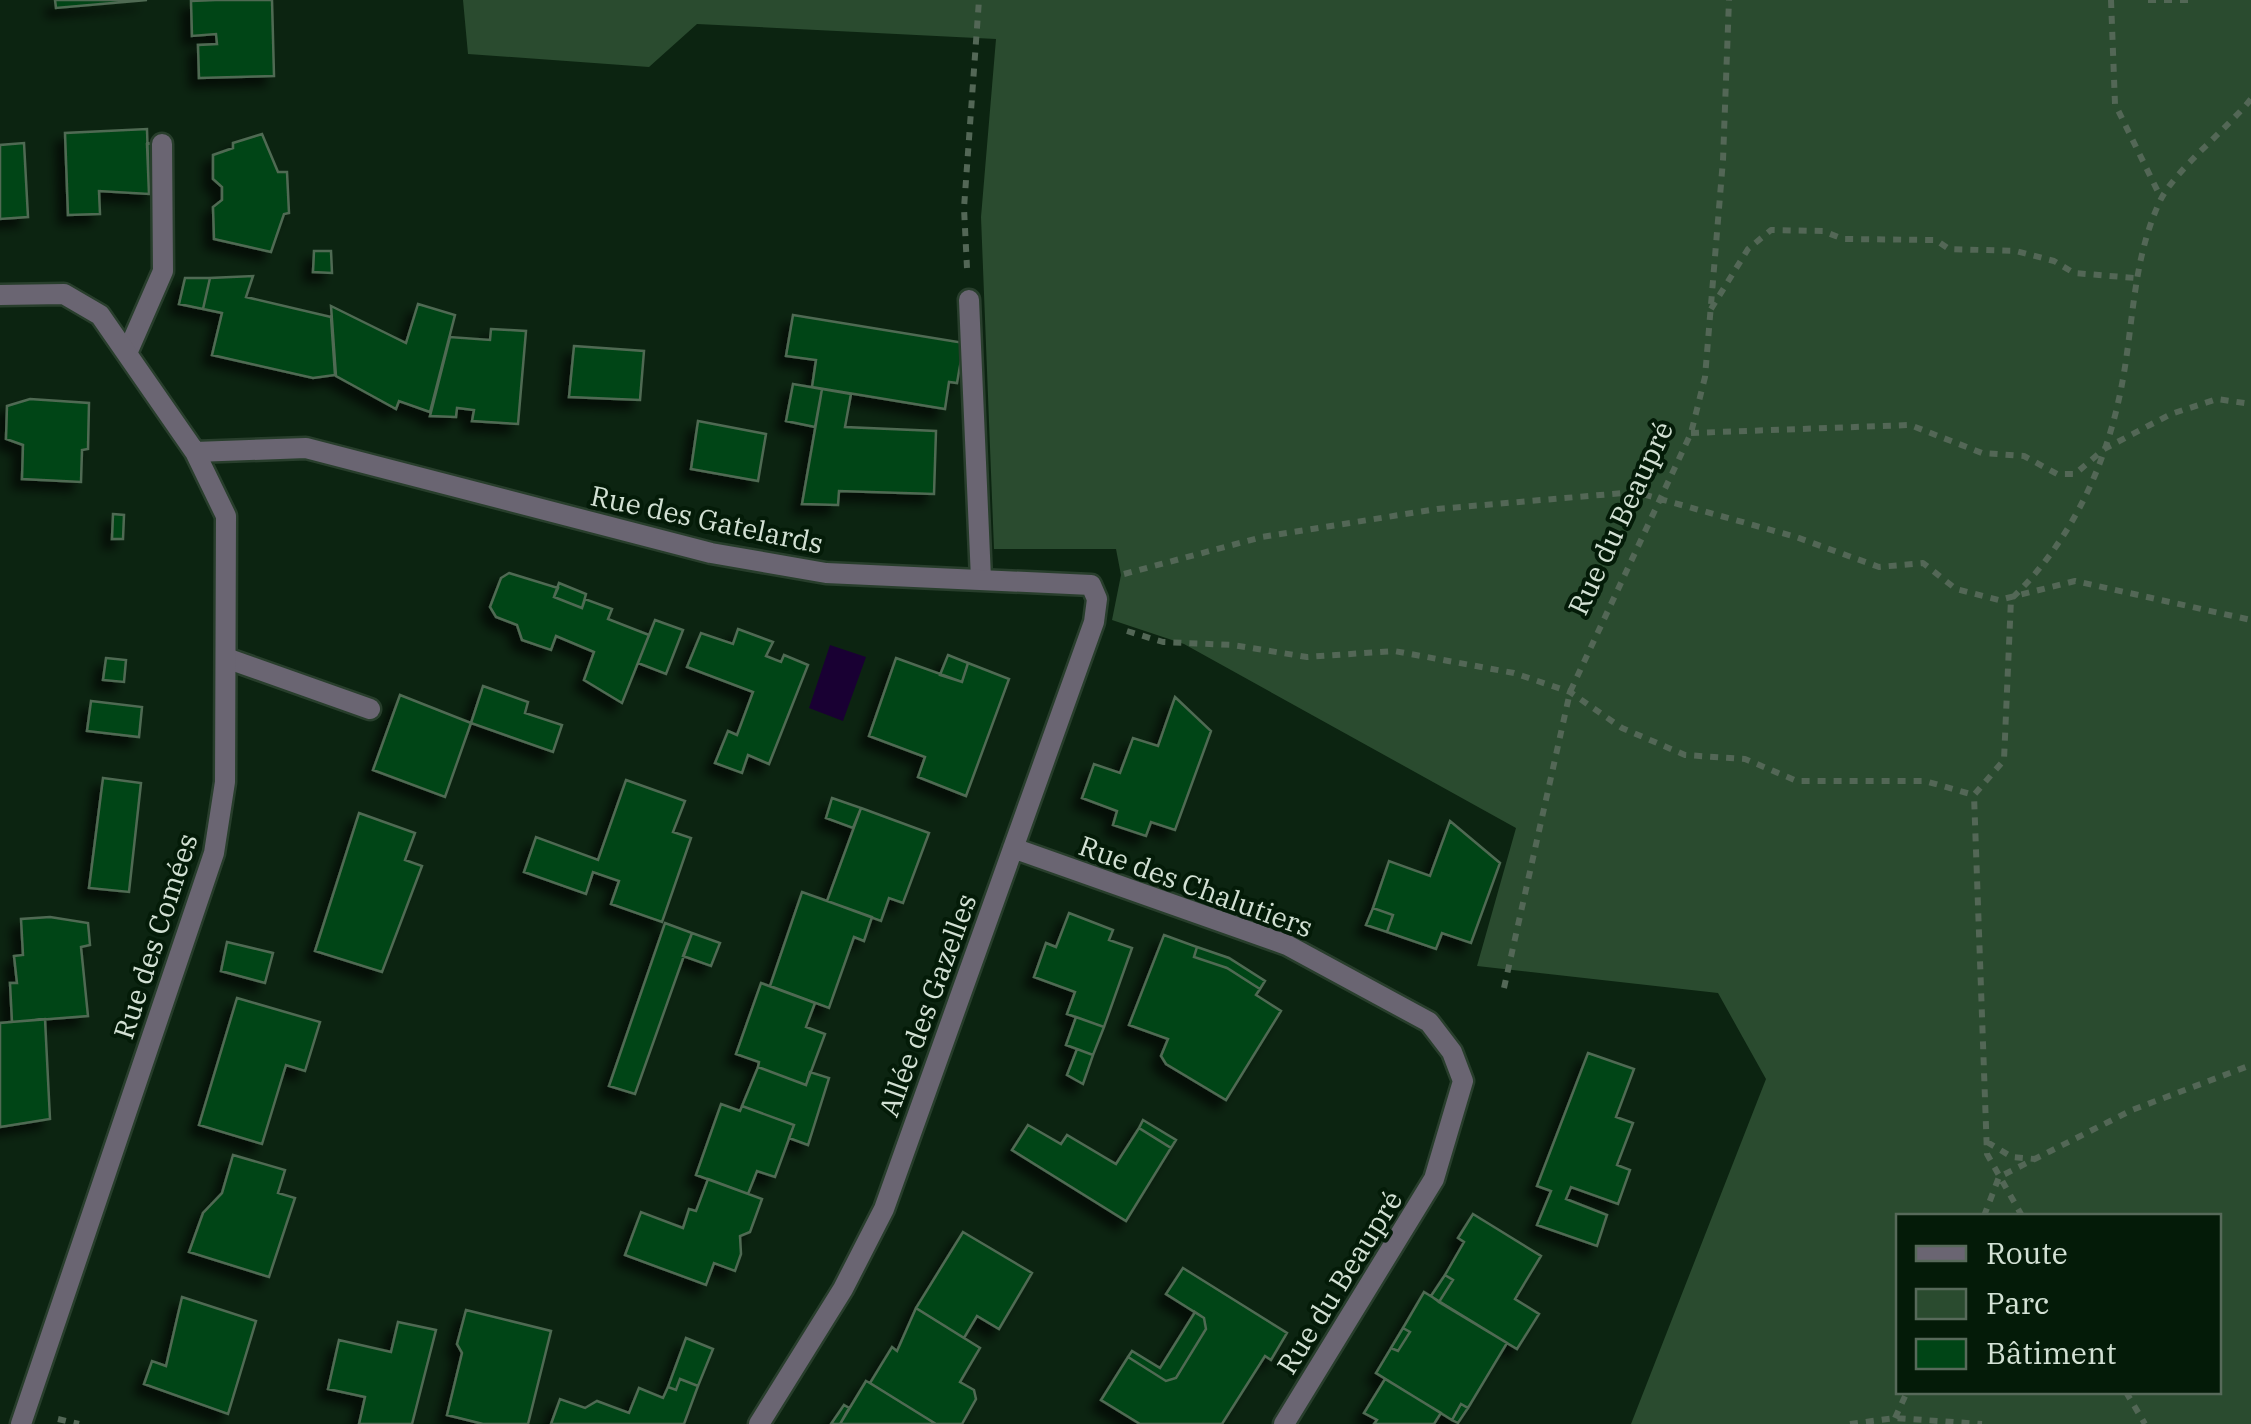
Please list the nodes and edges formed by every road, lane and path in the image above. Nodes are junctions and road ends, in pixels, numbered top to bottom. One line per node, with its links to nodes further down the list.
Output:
1 (979, 0): 11 (path)
2 (1729, 0): 12 (path, Rue du Beaupré)
3 (2111, 0): 8 (path)
4 (2148, 0): 5 (path)
5 (2195, 0)
6 (2251, 99): 8 (path)
7 (162, 144): 13 (street)
8 (2161, 198): 9 (path)
9 (2135, 278): 12 (path); 16 (path)
10 (0, 295): 13 (street)
11 (969, 300): 20 (street)
12 (1710, 310): 15 (path, Rue du Beaupré)
13 (128, 351): 17 (street)
14 (2251, 404): 16 (path)
15 (1691, 433): 16 (path); 18 (path, Rue du Beaupré)
16 (2104, 450): 23 (path)
17 (195, 452): 20 (street, Rue des Gatelards); 26 (street, Rue des Comées)
18 (1658, 498): 19 (path); 23 (path); 27 (path, Rue du Beaupré)
19 (1129, 572): 21 (path); 22 (path)
20 (981, 580): 21 (street, Rue des Gatelards)
21 (1091, 585): 30 (street, Allée des Gazelles)
22 (1126, 591)
23 (2011, 599): 24 (path); 29 (path)
24 (2251, 620)
25 (1122, 629): 27 (path)
26 (226, 658): 28 (street); 43 (street, Rue des Comées)
27 (1570, 692): 29 (path); 31 (path, Rue du Beaupré)
28 (370, 709)
29 (1974, 794): 34 (path)
30 (1012, 848): 32 (street, Rue des Chalutiers); 45 (street, Allée des Gazelles)
31 (1504, 988)
32 (1452, 1052): 46 (street, Rue du Beaupré)
33 (2251, 1065): 35 (path)
34 (1987, 1142): 35 (path); 36 (path)
35 (2036, 1160): 36 (path)
36 (1999, 1177): 37 (path); 38 (path)
37 (1985, 1214)
38 (2021, 1214)
39 (1906, 1394): 42 (path)
40 (2127, 1394): 49 (path)
41 (52, 1417): 44 (path)
42 (1895, 1418): 47 (path); 48 (path)
43 (20, 1424)
44 (79, 1424)
45 (759, 1424)
46 (1284, 1424)
47 (1850, 1424)
48 (1982, 1424)
49 (2146, 1424)

